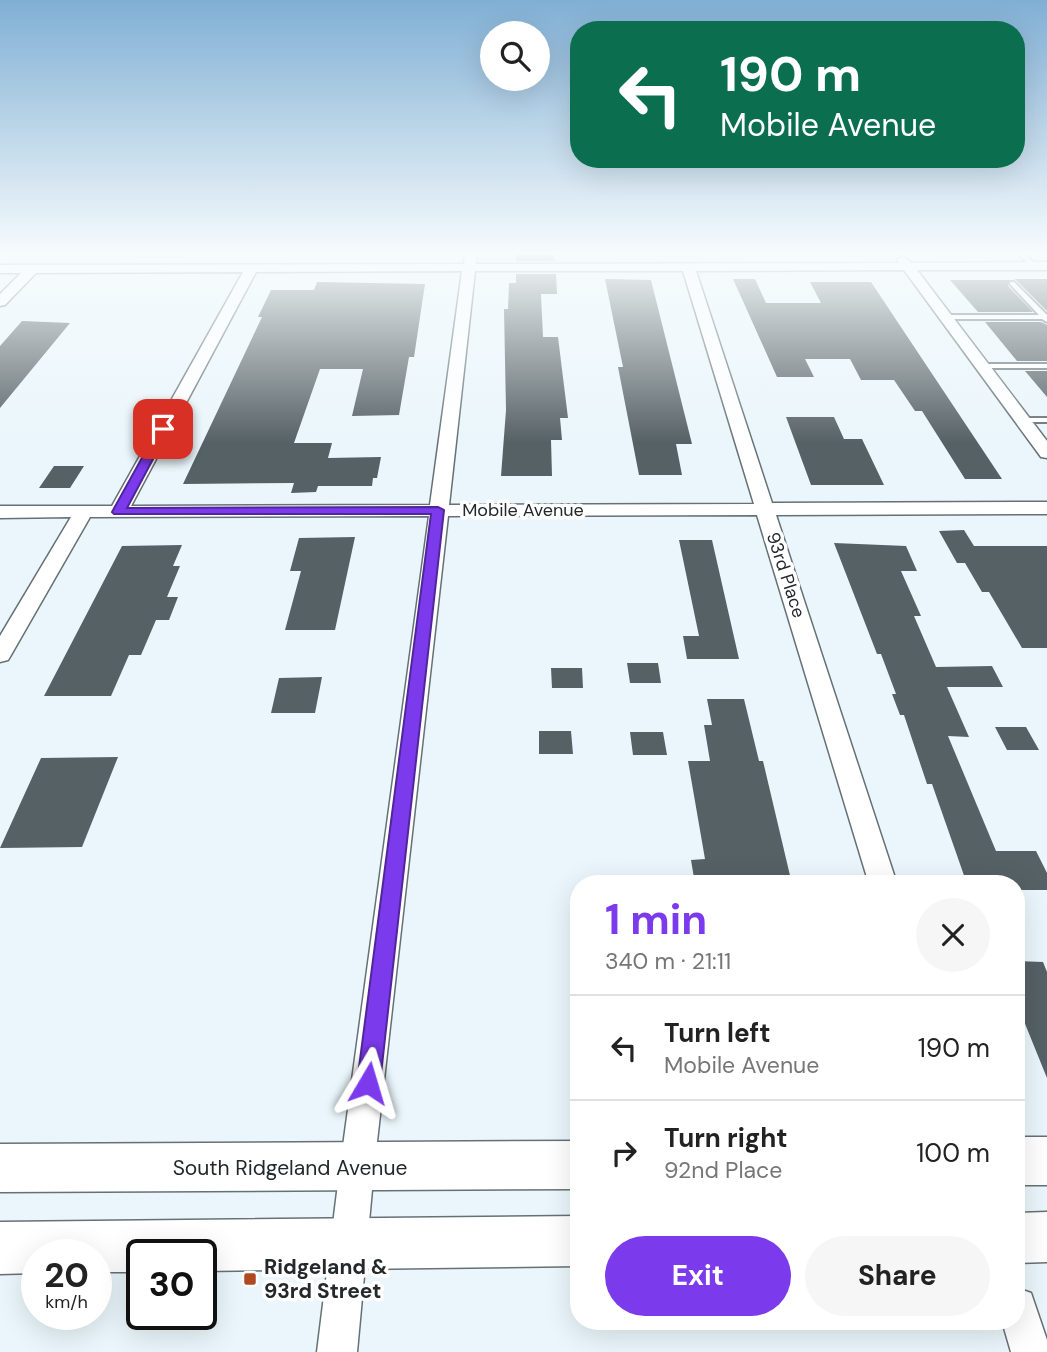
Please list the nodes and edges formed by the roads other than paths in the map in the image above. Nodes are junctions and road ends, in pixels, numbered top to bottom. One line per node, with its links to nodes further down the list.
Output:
1 (225, 317): 18 (street)
2 (463, 317): 15 (street)
3 (704, 317): 14 (street, 93rd Place)
4 (946, 317): 7 (street)
5 (955, 317): 6 (lane)
6 (1046, 318)
7 (982, 366): 8 (lane); 9 (street)
8 (1047, 366)
9 (1022, 420): 10 (lane); 11 (street)
10 (1047, 420)
11 (1041, 438): 12 (street)
12 (1047, 453)
13 (1047, 508): 14 (street, Mobile Avenue)
14 (765, 509): 15 (street, Mobile Avenue); 20 (street, 93rd Place)
15 (438, 510): 18 (street, Mobile Avenue); 25 (street)
16 (0, 512): 17 (street, Mobile Avenue)
17 (84, 512): 18 (street, Mobile Avenue); 19 (street)
18 (118, 512)
19 (0, 655)
20 (880, 875)
21 (1025, 1161): 22 (main road)
22 (1047, 1161)
23 (570, 1165): 25 (main road, South Ridgeland Avenue)
24 (0, 1168): 25 (main road, South Ridgeland Avenue)
25 (357, 1168): 29 (street)
26 (1047, 1237): 27 (main road)
27 (1025, 1238)
28 (570, 1241): 29 (main road)
29 (350, 1243): 30 (main road); 32 (street)
30 (0, 1248)
31 (1024, 1330): 33 (street)
32 (337, 1352)
33 (1031, 1352)

